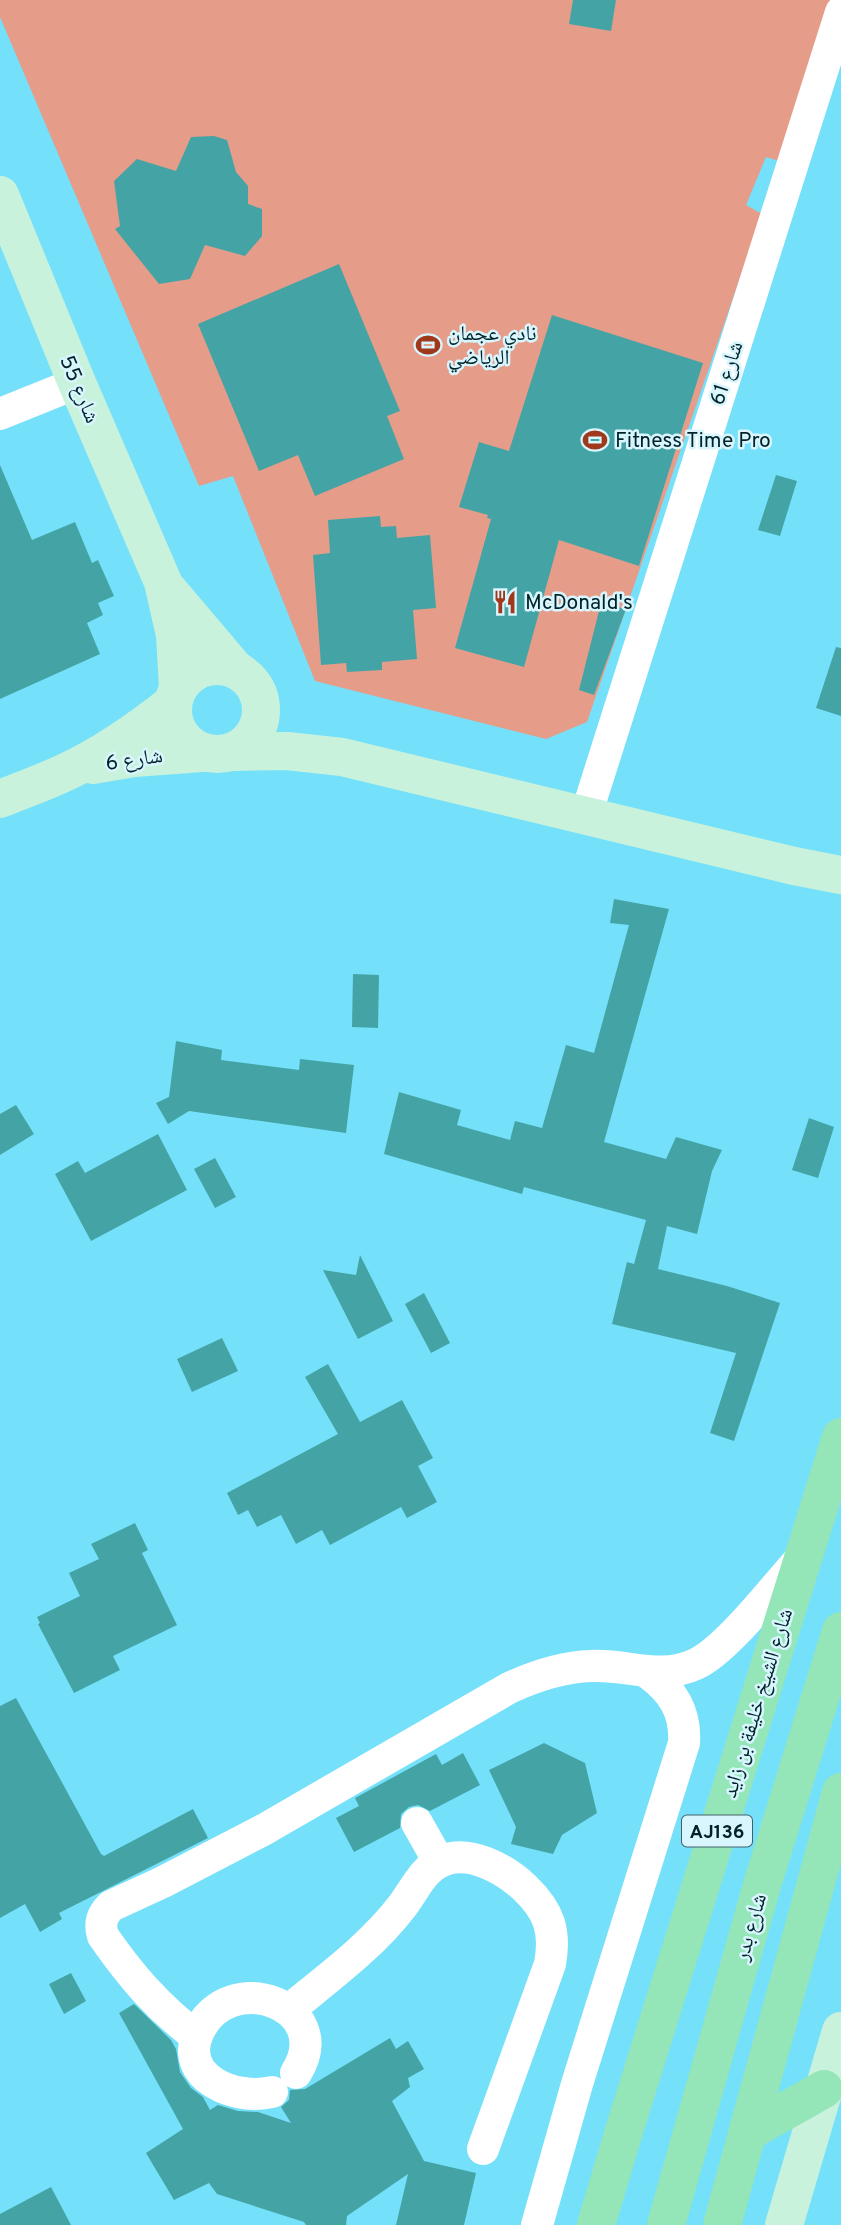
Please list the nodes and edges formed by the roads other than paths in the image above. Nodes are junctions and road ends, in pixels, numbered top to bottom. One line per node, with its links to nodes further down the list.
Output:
1 (841, 12): 12 (street, شارع 61)
2 (0, 195): 3 (street, شارع 55)
3 (77, 383): 4 (street); 5 (street, شارع 55)
4 (0, 414)
5 (163, 582): 6 (street, شارع 55); 7 (street, شارع 55)
6 (246, 681): 7 (street); 8 (street); 9 (street, شارع 55)
7 (175, 696): 8 (street); 10 (street, شارع 6)
8 (217, 753): 9 (street, شارع 6); 10 (street, شارع 6)
9 (342, 757): 12 (street)
10 (67, 771): 11 (street, شارع 6)
11 (0, 799)
12 (586, 815): 13 (street)
13 (794, 866): 14 (street); 15 (street)
14 (841, 875)
15 (841, 888)
16 (841, 1437): 17 (main road, شارع الشيخ خليفة بن زايد / AJ136)
17 (803, 1556): 19 (street); 29 (main road, شارع الشيخ خليفة بن زايد / AJ136)
18 (841, 1631): 35 (main road, شارع بدر)
19 (648, 1673): 25 (street); 32 (street)
20 (841, 1792): 30 (main road)
21 (417, 1823): 22 (street)
22 (439, 1862): 23 (street); 31 (street)
23 (289, 2010): 25 (street); 26 (street)
24 (841, 2031): 27 (street)
25 (196, 2036): 28 (street)
26 (296, 2073)
27 (824, 2089): 30 (main road); 37 (street)
28 (272, 2092)
29 (624, 2131): 33 (main road, شارع الشيخ خليفة بن زايد); 34 (main road, شارع الشيخ خليفة بن زايد / AJ136)
30 (748, 2132): 36 (main road)
31 (482, 2149)
32 (537, 2225)
33 (572, 2225)
34 (596, 2225)
35 (666, 2225)
36 (722, 2225)
37 (784, 2225)

